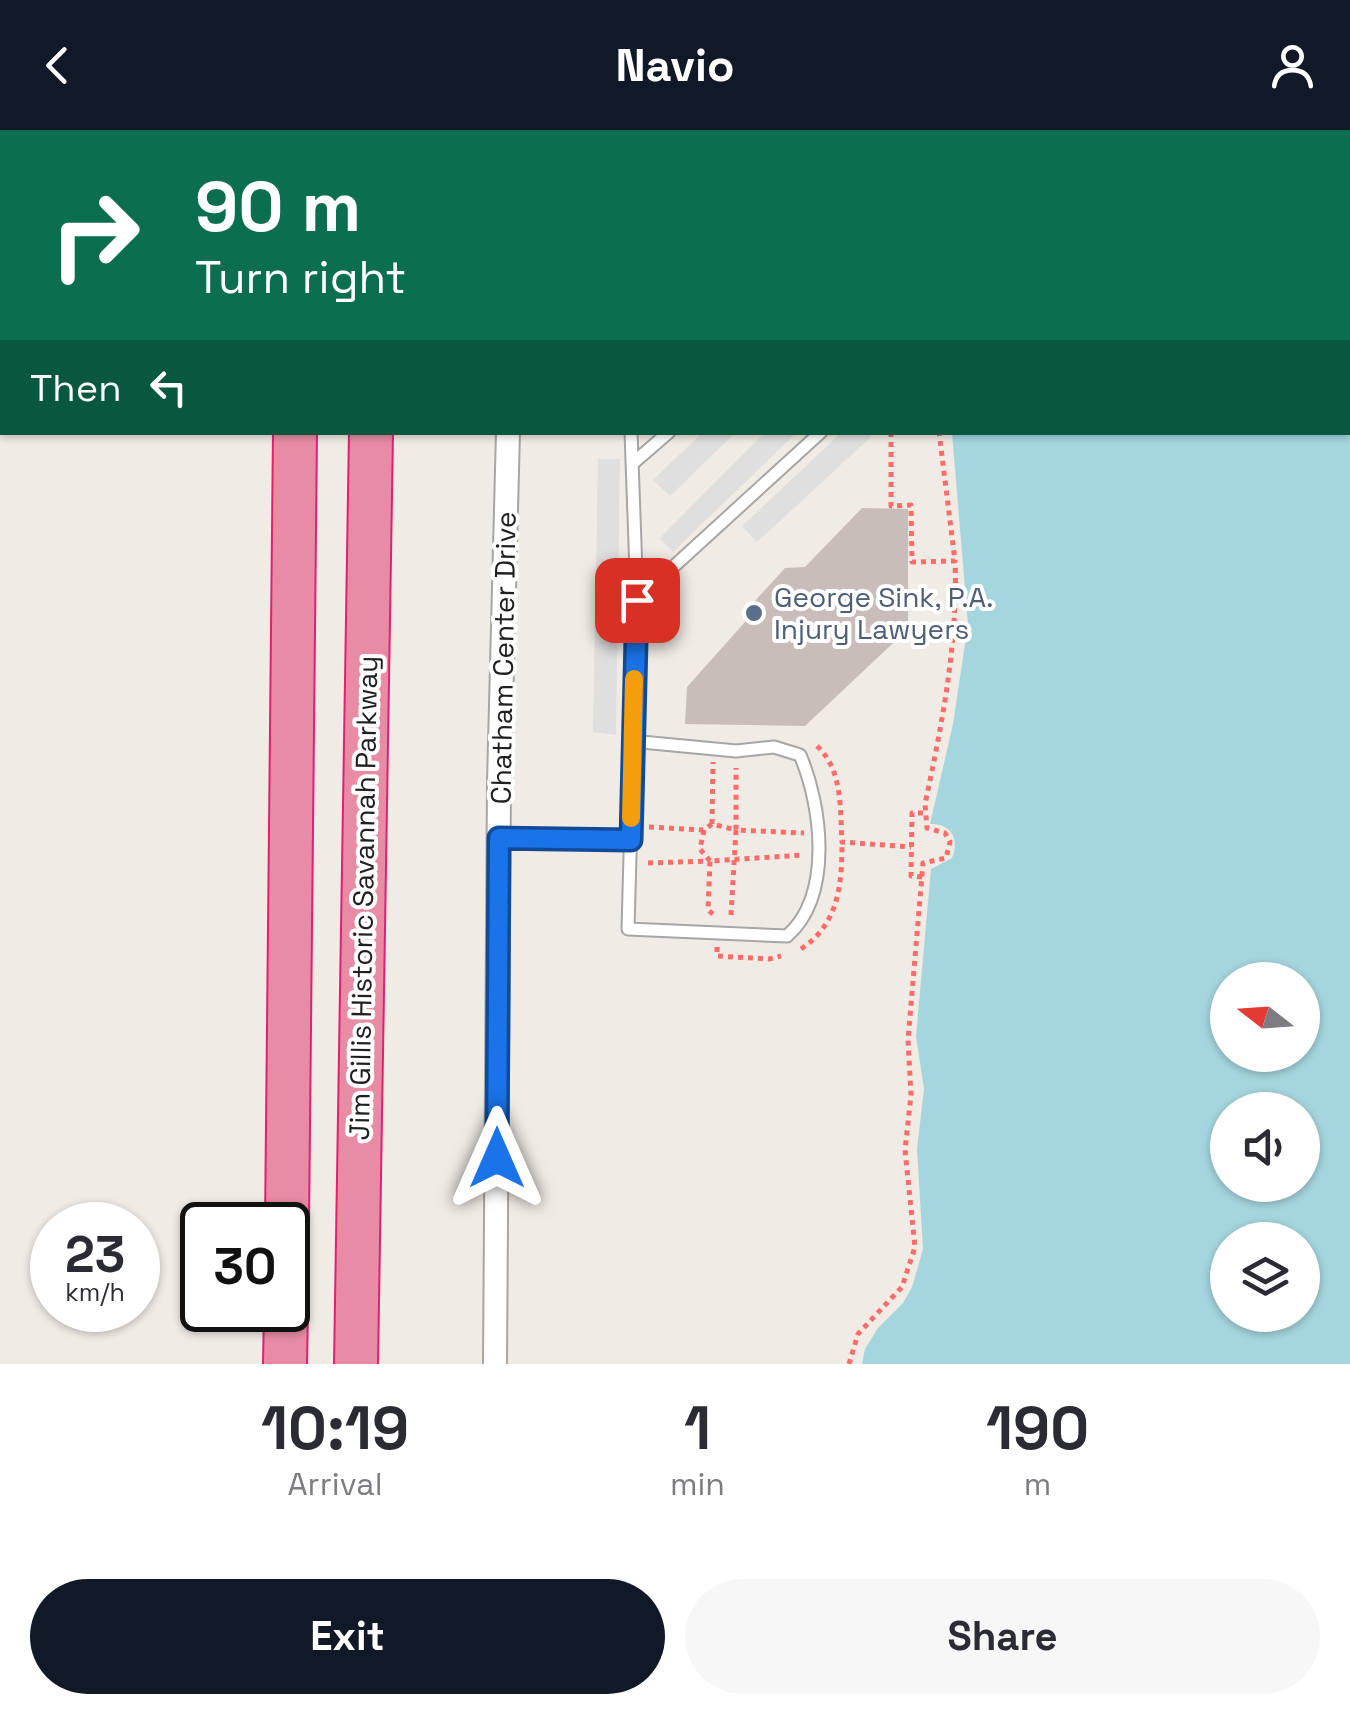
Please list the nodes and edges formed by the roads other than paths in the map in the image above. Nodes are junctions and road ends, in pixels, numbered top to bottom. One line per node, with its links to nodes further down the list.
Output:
1 (295, 435): 12 (highway)
2 (371, 435): 15 (highway, Jim Gillis Historic Savannah Parkway)
3 (508, 435): 10 (street, Chatham Center Drive)
4 (631, 435): 7 (lane)
5 (666, 435): 7 (lane)
6 (818, 435): 8 (lane)
7 (632, 464): 8 (lane)
8 (637, 600): 9 (lane)
9 (631, 741): 11 (lane); 11 (lane)
10 (499, 838): 11 (lane); 16 (street, Chatham Center Drive)
11 (631, 840)
12 (287, 1202)
13 (286, 1332): 14 (highway)
14 (285, 1364)
15 (356, 1364)
16 (495, 1364)

